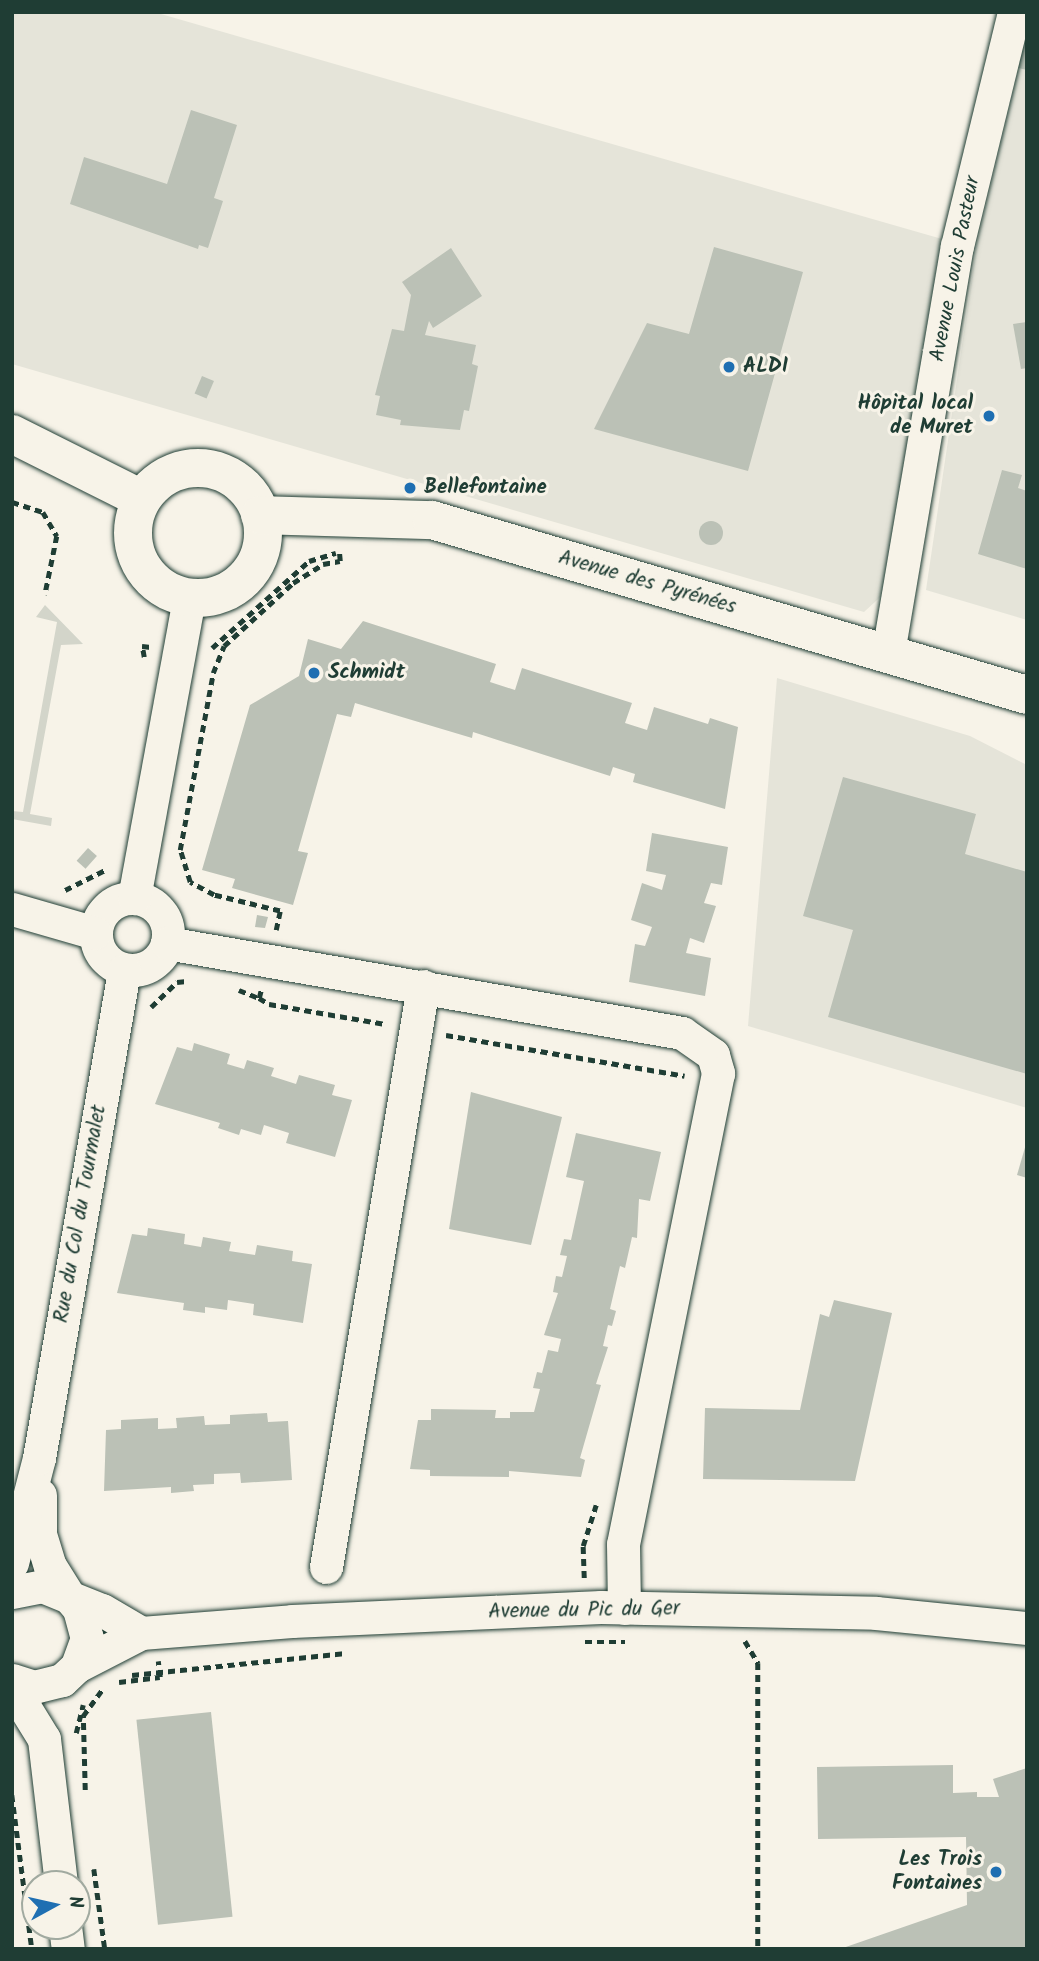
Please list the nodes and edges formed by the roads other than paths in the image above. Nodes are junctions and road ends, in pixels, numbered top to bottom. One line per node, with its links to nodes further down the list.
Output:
1 (1014, 12): 6 (street, Avenue Louis Pasteur)
2 (12, 434): 3 (main road)
3 (142, 499): 4 (main road); 5 (main road)
4 (260, 515): 5 (main road); 6 (main road, Avenue des Pyrénées)
5 (189, 597): 8 (street)
6 (888, 653): 7 (main road, Avenue des Pyrénées)
7 (1027, 695)
8 (134, 898): 10 (street); 11 (street)
9 (12, 909): 10 (street)
10 (95, 933): 12 (street)
11 (167, 943): 12 (street); 13 (street)
12 (124, 970): 14 (street, Rue du Col du Tourmalet)
13 (423, 986): 16 (street); 19 (street)
14 (39, 1458): 15 (street, Rue du Col du Tourmalet); 18 (street, Rue du Col du Tourmalet)
15 (12, 1563)
16 (326, 1567)
17 (12, 1592): 18 (street)
18 (69, 1597): 21 (street); 22 (street, Rue du Col du Tourmalet)
19 (624, 1608): 20 (street, Avenue du Pic du Ger); 21 (street, Avenue du Pic du Ger)
20 (1027, 1628)
21 (148, 1633): 22 (street, Avenue du Pic du Ger)
22 (83, 1674): 23 (street, Avenue du Pic du Ger); 25 (street, Rue du Col du Tourmalet)
23 (12, 1680)
24 (12, 1687): 25 (street)
25 (44, 1739): 26 (street)
26 (59, 1870)

